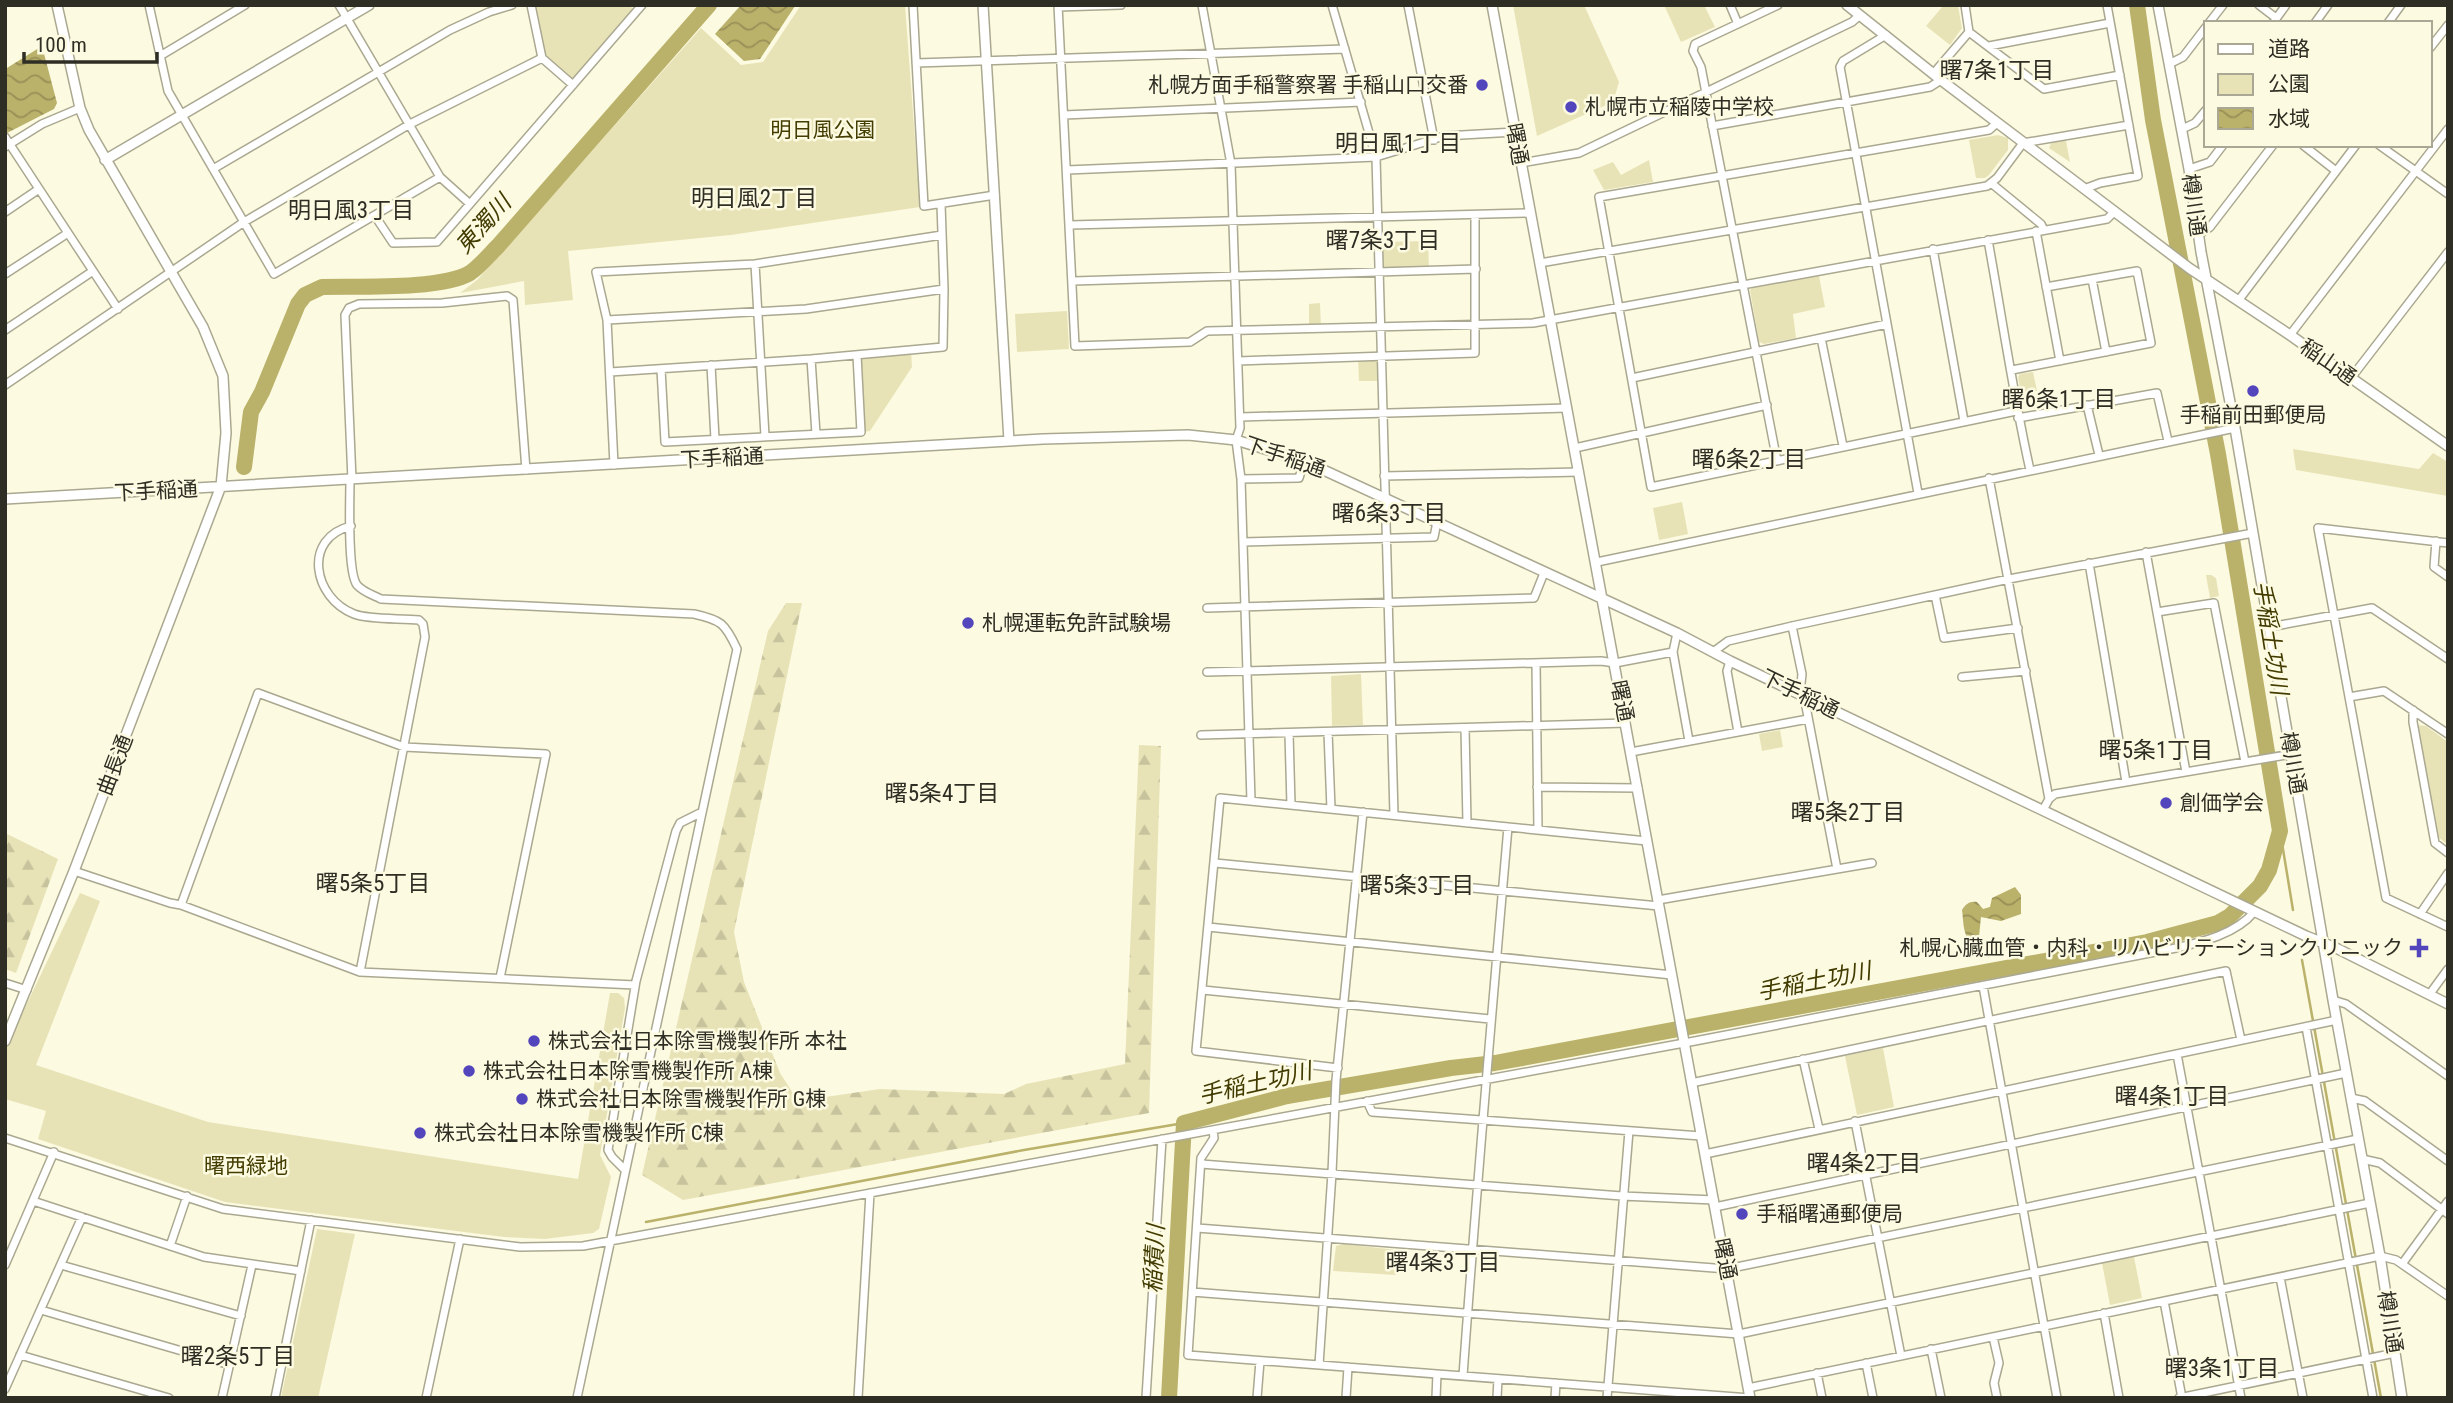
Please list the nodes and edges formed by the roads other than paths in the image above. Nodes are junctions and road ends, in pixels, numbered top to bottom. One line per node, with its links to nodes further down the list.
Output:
1 (57, 5): 59 (street, 曲長通)
2 (149, 5): 46 (street)
3 (245, 5): 46 (street)
4 (339, 5): 31 (street)
5 (369, 5): 31 (street)
6 (512, 5): 52 (street)
7 (531, 5): 47 (street)
8 (629, 5): 29 (street)
9 (642, 5): 29 (street)
10 (913, 5): 50 (street)
11 (983, 5): 49 (street)
12 (1121, 5): 28 (street)
13 (1202, 5): 45 (street)
14 (1332, 5): 44 (street)
15 (1408, 5): 71 (street)
16 (1492, 5): 70 (street, 曙通)
17 (1730, 5): 37 (street)
18 (1778, 5): 37 (street)
19 (1847, 5): 30 (street, 稲山通)
20 (1965, 5): 40 (street)
21 (2107, 5): 36 (street)
22 (2158, 5): 51 (street, 樽川通)
23 (2222, 5): 33 (street)
24 (2259, 5): 32 (street)
25 (2286, 5): 32 (street)
26 (2328, 5): 34 (street)
27 (2401, 5): 35 (street)
28 (1058, 6): 48 (street)
29 (635, 12): 55 (street)
30 (1860, 15): 41 (street, 稲山通); 56 (street)
31 (347, 18): 52 (street); 62 (street)
32 (2274, 20)
33 (2211, 21)
34 (2316, 21)
35 (2389, 21)
36 (2110, 23): 43 (street); 53 (street)
37 (1738, 24): 56 (street)
38 (2448, 25): 42 (street)
39 (2204, 30): 51 (street)
40 (1969, 32): 43 (street); 54 (street)
41 (1886, 35): 54 (street, 稲山通); 58 (street)
42 (2432, 45)
43 (1989, 46): 53 (street)
44 (1345, 49): 45 (street); 57 (street)
45 (1211, 54): 48 (street); 60 (street)
46 (160, 56): 62 (street)
47 (542, 58): 55 (street); 65 (street)
48 (1061, 59): 49 (street); 63 (street)
49 (986, 61): 50 (street); 95 (street)
50 (916, 63): 97 (street)
51 (2169, 64): 68 (street, 樽川通)
52 (379, 71): 65 (street); 84 (street)
53 (2120, 75): 66 (street)
54 (1937, 77): 58 (street); 64 (street, 稲山通)
55 (573, 85): 96 (street)
56 (1705, 93): 67 (street); 82 (street)
57 (1361, 102): 60 (street); 80 (street)
58 (1846, 103): 67 (street); 79 (street)
59 (80, 108): 73 (street); 81 (street, 曲長通)
60 (1221, 109): 63 (street); 83 (street)
61 (2204, 112): 68 (street)
62 (182, 115): 81 (street); 84 (street)
63 (1064, 115): 86 (street)
64 (1997, 123): 72 (street, 稲山通); 79 (street)
65 (410, 124): 90 (street); 106 (street)
66 (2129, 125): 72 (street); 93 (street)
67 (1712, 126): 89 (street)
68 (2182, 129): 85 (street, 樽川通)
69 (2448, 129): 87 (street)
70 (1515, 132): 71 (street); 82 (street, 曙通)
71 (1434, 140): 80 (street)
72 (2022, 142): 91 (street); 93 (street, 稲山通)
73 (7, 143): 92 (street)
74 (2221, 147): 85 (street)
75 (2271, 147): 112 (street)
76 (2306, 147): 88 (street)
77 (2354, 147): 88 (street)
78 (2382, 147): 87 (street)
79 (1856, 154): 89 (street); 98 (street)
80 (1377, 157): 83 (street); 104 (street)
81 (105, 160): 123 (street, 曲長通)
82 (1521, 163): 101 (street, 曙通)
83 (1231, 164): 86 (street); 105 (street)
84 (213, 169): 106 (street)
85 (2189, 169): 112 (street, 樽川通)
86 (1067, 170): 107 (street)
87 (2416, 170): 94 (street); 143 (street)
88 (2336, 171): 132 (street)
89 (1723, 176): 108 (street); 115 (street)
90 (440, 177): 96 (street); 103 (street)
91 (1991, 183): 98 (street); 109 (street)
92 (39, 189): 100 (street); 110 (street)
93 (2084, 189): 99 (street, 稲山通)
94 (2448, 194)
95 (995, 195): 97 (street); 174 (street)
96 (470, 204): 103 (street)
97 (941, 204): 111 (street)
98 (1866, 206): 108 (street); 117 (street)
99 (2115, 211): 109 (street); 127 (street, 稲山通)
100 (5, 212)
101 (1530, 213): 102 (street); 118 (street, 曙通)
102 (1475, 215): 104 (street); 120 (street)
103 (375, 216): 106 (street)
104 (1378, 217): 105 (street); 122 (street)
105 (1233, 220): 107 (street); 125 (street)
106 (244, 222): 123 (street)
107 (1070, 225): 128 (street)
108 (1733, 229): 115 (street); 129 (street)
109 (2040, 231): 113 (street); 130 (street)
110 (68, 233): 121 (street); 124 (street)
111 (942, 235): 119 (street); 131 (street)
112 (2199, 235): 127 (street, 樽川通)
113 (1988, 240): 114 (street); 155 (street)
114 (1933, 250): 117 (street); 166 (street)
115 (1608, 251): 118 (street); 133 (street)
116 (2448, 252): 158 (street)
117 (1875, 260): 129 (street); 139 (street)
118 (1540, 263): 136 (street, 曙通)
119 (755, 264): 135 (street); 137 (street)
120 (1476, 269): 122 (street); 138 (street)
121 (93, 271): 134 (street); 141 (street)
122 (1379, 272): 125 (street); 140 (street)
123 (173, 273): 134 (street); 190 (street, 曲長通)
124 (5, 274)
125 (1235, 275): 128 (street); 142 (street)
126 (2092, 278): 130 (street); 146 (street); 146 (street)
127 (2206, 279): 132 (street, 稲山通); 167 (street, 樽川通)
128 (1073, 281): 142 (street)
129 (1744, 284): 133 (street); 145 (street)
130 (2046, 287): 151 (street)
131 (944, 289): 135 (street); 147 (street)
132 (2238, 301): 143 (street, 稲山通)
133 (1618, 307): 136 (street); 157 (street)
134 (118, 309): 159 (street)
135 (758, 312): 137 (street); 152 (street)
136 (1550, 319): 138 (street); 162 (street, 曙通)
137 (607, 320): 156 (street)
138 (1475, 324): 140 (street); 148 (street)
139 (1887, 324): 144 (street); 169 (street)
140 (1380, 328): 142 (street); 148 (street)
141 (5, 330)
142 (1237, 331): 150 (street)
143 (2290, 335): 158 (street, 稲山通)
144 (1821, 338): 145 (street); 176 (street)
145 (1756, 351): 157 (street); 160 (street)
146 (2106, 352): 151 (street)
147 (857, 355): 149 (street); 170 (street)
148 (1381, 357): 150 (street); 163 (street)
149 (811, 359): 152 (street); 170 (street)
150 (1238, 361): 165 (street)
151 (2060, 361): 155 (street)
152 (761, 362): 153 (street); 171 (street)
153 (711, 365): 154 (street); 172 (street)
154 (661, 369): 156 (street); 172 (street)
155 (2012, 370): 164 (street)
156 (610, 372): 182 (street)
157 (1632, 378): 168 (street)
158 (2351, 378): 177 (street, 稲山通)
159 (5, 385)
160 (1767, 405): 168 (street); 181 (street)
161 (2087, 405): 164 (street); 175 (street); 179 (street)
162 (1567, 408): 163 (street); 178 (street, 曙通)
163 (1383, 414): 165 (street); 186 (street)
164 (2017, 415): 166 (street); 184 (street)
165 (1240, 417): 173 (street)
166 (1964, 421): 169 (street)
167 (2235, 428): 175 (street); 196 (street, 樽川通)
168 (1642, 433): 178 (street); 181 (street)
169 (1907, 433): 176 (street); 191 (street)
170 (816, 434): 171 (street)
171 (765, 436): 172 (street)
172 (715, 439)
173 (1236, 440): 174 (street, 下手稲通); 180 (street, 下手稲通); 188 (street)
174 (1009, 441): 182 (street, 下手稲通)
175 (2168, 441): 179 (street)
176 (1843, 446): 181 (street)
177 (2448, 446)
178 (1575, 448): 185 (street, 曙通)
179 (2099, 455): 184 (street)
180 (1304, 461): 188 (street); 192 (street, 下手稲通)
181 (1777, 461)
182 (614, 465): 183 (street, 下手稲通)
183 (526, 470): 189 (street, 下手稲通); 189 (street)
184 (2030, 470): 187 (street)
185 (1579, 472): 186 (street); 202 (street, 曙通)
186 (1384, 476): 192 (street)
187 (1989, 478): 191 (street); 206 (street)
188 (1241, 479): 199 (street)
189 (351, 480): 190 (street, 下手稲通); 195 (street)
190 (221, 486): 193 (street, 下手稲通); 268 (street, 曲長通)
191 (1918, 493): 202 (street)
192 (1385, 496): 194 (street, 下手稲通); 197 (street)
193 (5, 499)
194 (1437, 522): 197 (street); 204 (street, 下手稲通)
195 (351, 526): 244 (street); 257 (street)
196 (2253, 533): 201 (street); 215 (street, 樽川通)
197 (1387, 539): 199 (street); 209 (street)
198 (2436, 541): 200 (street); 205 (street); 213 (street)
199 (1243, 542): 210 (street)
200 (2448, 543)
201 (2146, 552): 203 (street); 212 (street)
202 (1597, 562): 208 (street, 曙通)
203 (2089, 563): 206 (street); 249 (street)
204 (1544, 573): 208 (street, 下手稲通); 209 (street)
205 (2448, 577)
206 (2009, 579): 207 (street); 216 (street)
207 (1935, 595): 214 (street); 216 (street)
208 (1603, 600): 217 (street, 下手稲通); 223 (street, 曙通)
209 (1389, 603): 210 (street); 224 (street)
210 (1245, 607): 211 (street); 225 (street)
211 (1207, 608)
212 (2157, 612): 247 (street); 248 (street)
213 (2334, 615): 215 (street); 220 (street); 230 (street)
214 (1792, 626): 219 (street); 229 (street)
215 (2270, 627): 246 (street, 樽川通)
216 (2018, 628): 226 (street)
217 (1677, 633): 218 (street); 219 (street, 下手稲通)
218 (1673, 652): 223 (street); 243 (street)
219 (1713, 652): 221 (street, 下手稲通)
220 (2448, 659)
221 (1730, 661): 229 (street, 下手稲通); 238 (street)
222 (1536, 663): 223 (street); 224 (street); 234 (street)
223 (1615, 663): 233 (street, 曙通)
224 (1391, 667): 225 (street); 236 (street)
225 (1247, 671): 227 (street); 240 (street)
226 (2026, 671): 228 (street); 252 (street)
227 (1207, 672)
228 (1962, 677)
229 (1802, 695): 232 (street); 256 (street, 下手稲通)
230 (2349, 697): 231 (street); 275 (street)
231 (2413, 710): 241 (street); 264 (street)
232 (1808, 719): 238 (street); 267 (street)
233 (1626, 723): 234 (street); 245 (street, 曙通)
234 (1536, 725): 235 (street); 250 (street)
235 (1465, 728): 236 (street); 260 (street)
236 (1392, 730): 237 (street); 259 (street)
237 (1328, 732): 239 (street); 255 (street)
238 (1738, 732): 243 (street)
239 (1289, 733): 240 (street); 254 (street)
240 (1249, 734): 242 (street); 253 (street)
241 (2448, 734)
242 (1201, 735)
243 (1689, 741): 245 (street)
244 (404, 747): 273 (street); 282 (street); 284 (street)
245 (1631, 752): 251 (street, 曙通)
246 (2292, 754): 247 (street); 279 (street, 樽川通)
247 (2245, 762): 248 (street)
248 (2186, 772): 249 (street)
249 (2126, 782): 252 (street)
250 (1537, 787): 251 (street); 262 (street)
251 (1638, 788): 263 (street, 曙通)
252 (2049, 799): 256 (street)
253 (1251, 801): 254 (street); 265 (street)
254 (1292, 805): 255 (street)
255 (1331, 809): 258 (street)
256 (2043, 810): 274 (street, 下手稲通)
257 (702, 812): 286 (street); 330 (street)
258 (1363, 812): 259 (street); 270 (street)
259 (1394, 816): 260 (street)
260 (1467, 823): 261 (street)
261 (1508, 827): 262 (street); 271 (street)
262 (1538, 830): 263 (street)
263 (1647, 841): 272 (street, 曙通)
264 (2448, 853)
265 (1215, 863): 270 (street); 276 (street)
266 (1872, 863): 267 (street)
267 (1837, 869): 272 (street)
268 (74, 872): 273 (street); 288 (street, 曲長通)
269 (2448, 873): 275 (street)
270 (1357, 876): 271 (street); 278 (street)
271 (1502, 890): 272 (street); 280 (street)
272 (1659, 903): 283 (street, 曙通)
273 (181, 905): 282 (street)
274 (2253, 911): 279 (street, 下手稲通); 287 (street)
275 (2420, 914): 277 (street)
276 (1208, 927): 278 (street); 289 (street)
277 (2448, 927)
278 (1351, 942): 280 (street); 293 (street)
279 (2325, 943): 290 (street, 下手稲通); 291 (street, 樽川通)
280 (1496, 957): 283 (street); 294 (street)
281 (2448, 969): 290 (street)
282 (360, 972): 284 (street)
283 (1672, 975): 298 (street, 曙通)
284 (500, 978): 286 (street)
285 (5, 983): 288 (street)
286 (635, 985): 330 (street)
287 (1983, 986): 296 (street); 298 (street)
288 (27, 990): 299 (street, 曲長通)
289 (1203, 990): 293 (street); 303 (street)
290 (2429, 995): 292 (street, 下手稲通)
291 (2333, 1000): 295 (street, 樽川通); 306 (street)
292 (2448, 1004)
293 (1344, 1005): 294 (street); 303 (street)
294 (1490, 1019): 305 (street)
295 (2337, 1020): 297 (street); 304 (street, 樽川通)
296 (1989, 1021): 300 (street); 302 (street); 309 (street)
297 (2311, 1026): 300 (street); 307 (street)
298 (1683, 1040): 305 (street); 308 (street, 曙通)
299 (5, 1041)
300 (2241, 1041): 301 (street)
301 (2177, 1054): 309 (street); 313 (street)
302 (1804, 1059): 308 (street); 316 (street)
303 (1338, 1068): 312 (street)
304 (2346, 1073): 307 (street); 310 (street, 樽川通)
305 (1485, 1076): 311 (street); 314 (street)
306 (2448, 1076)
307 (2318, 1079): 313 (street); 324 (street)
308 (1691, 1083): 319 (street, 曙通)
309 (2001, 1091): 315 (street); 323 (street)
310 (2351, 1098): 322 (street, 樽川通); 328 (street)
311 (1367, 1101): 312 (street); 314 (street)
312 (1336, 1104): 317 (street); 332 (street)
313 (2187, 1106): 323 (street); 331 (street)
314 (1484, 1120): 318 (street); 334 (street)
315 (1855, 1121): 316 (street); 333 (street)
316 (1819, 1129): 326 (street)
317 (1213, 1130): 321 (street); 329 (street)
318 (1629, 1131): 319 (street); 337 (street)
319 (1702, 1136): 326 (street, 曙通)
320 (5, 1138): 325 (street)
321 (1162, 1139): 335 (street); 406 (street)
322 (2358, 1139): 324 (street); 327 (street, 樽川通)
323 (2011, 1143): 333 (street); 343 (street)
324 (2333, 1144): 331 (street); 342 (street)
325 (54, 1152): 336 (street); 338 (street)
326 (1705, 1154): 341 (street, 曙通)
327 (2362, 1159): 340 (street, 樽川通); 344 (street)
328 (2448, 1161)
329 (1201, 1164): 332 (street); 347 (street)
330 (624, 1169): 352 (street)
331 (2200, 1171): 343 (street); 348 (street)
332 (1332, 1173): 334 (street); 349 (street)
333 (1867, 1174): 341 (street); 351 (street)
334 (1479, 1184): 337 (street); 354 (street)
335 (870, 1193): 352 (street); 405 (street)
336 (187, 1196): 346 (street); 353 (street)
337 (1622, 1196): 341 (street); 356 (street)
338 (33, 1201): 345 (street); 359 (street)
339 (2448, 1201): 344 (street)
340 (2370, 1203): 342 (street); 355 (street, 樽川通)
341 (1714, 1204): 362 (street, 曙通)
342 (2344, 1207): 348 (street); 357 (street)
343 (2023, 1208): 351 (street); 364 (street)
344 (2445, 1212): 358 (street)
345 (82, 1217): 353 (street); 360 (street)
346 (311, 1220): 350 (street); 363 (street)
347 (1197, 1228): 349 (street); 367 (street)
348 (2212, 1234): 364 (street); 366 (street)
349 (1327, 1238): 354 (street); 370 (street)
350 (460, 1239): 352 (street); 403 (street)
351 (1879, 1239): 362 (street); 371 (street)
352 (608, 1241): 404 (street)
353 (170, 1246): 361 (street)
354 (1473, 1249): 356 (street); 373 (street)
355 (2380, 1256): 357 (street); 358 (street); 381 (street, 樽川通)
356 (1617, 1260): 362 (street); 376 (street)
357 (2354, 1262): 365 (street); 384 (street)
358 (2402, 1264): 368 (street)
359 (5, 1265)
360 (61, 1265): 372 (street); 375 (street)
361 (252, 1265): 363 (street); 375 (street)
362 (1727, 1269): 378 (street, 曙通)
363 (300, 1271): 402 (street)
364 (2034, 1272): 371 (street); 377 (street)
365 (2280, 1277): 366 (street); 391 (street)
366 (2222, 1289): 369 (street); 396 (street)
367 (1192, 1292): 370 (street); 385 (street)
368 (2448, 1296)
369 (2164, 1301): 374 (street); 419 (street)
370 (1322, 1302): 373 (street); 388 (street)
371 (1891, 1302): 378 (street); 383 (street)
372 (41, 1310): 382 (street); 387 (street)
373 (1468, 1312): 376 (street); 393 (street)
374 (2104, 1314): 377 (street); 418 (street)
375 (241, 1316): 387 (street)
376 (1613, 1323): 378 (street); 397 (street)
377 (2044, 1326): 379 (street); 417 (street)
378 (1738, 1334): 399 (street, 曙通)
379 (1993, 1336): 380 (street); 416 (street)
380 (1931, 1349): 383 (street); 415 (street)
381 (2395, 1353): 384 (street); 423 (street, 樽川通)
382 (20, 1355): 398 (street); 400 (street)
383 (1901, 1356): 386 (street)
384 (2371, 1358): 391 (street); 422 (street)
385 (1259, 1360): 388 (street); 407 (street)
386 (1866, 1363): 390 (street); 414 (street)
387 (230, 1365): 401 (street)
388 (1319, 1365): 389 (street)
389 (1348, 1367): 392 (street); 408 (street)
390 (1818, 1373): 399 (street); 413 (street)
391 (2298, 1373): 396 (street); 421 (street)
392 (1437, 1374): 393 (street); 409 (street)
393 (1463, 1376): 394 (street)
394 (1498, 1379): 395 (street); 410 (street)
395 (1556, 1383): 397 (street); 411 (street)
396 (2239, 1385): 419 (street); 420 (street)
397 (1608, 1387): 399 (street); 412 (street)
398 (5, 1389)
399 (1749, 1393)
400 (169, 1398)
401 (222, 1398)
402 (275, 1398)
403 (426, 1398)
404 (577, 1398)
405 (858, 1398)
406 (1146, 1398)
407 (1256, 1398)
408 (1346, 1398)
409 (1436, 1398)
410 (1497, 1398)
411 (1555, 1398)
412 (1607, 1398)
413 (1822, 1398)
414 (1873, 1398)
415 (1941, 1398)
416 (1997, 1398)
417 (2057, 1398)
418 (2119, 1398)
419 (2181, 1398)
420 (2241, 1398)
421 (2303, 1398)
422 (2372, 1398)
423 (2402, 1398)

